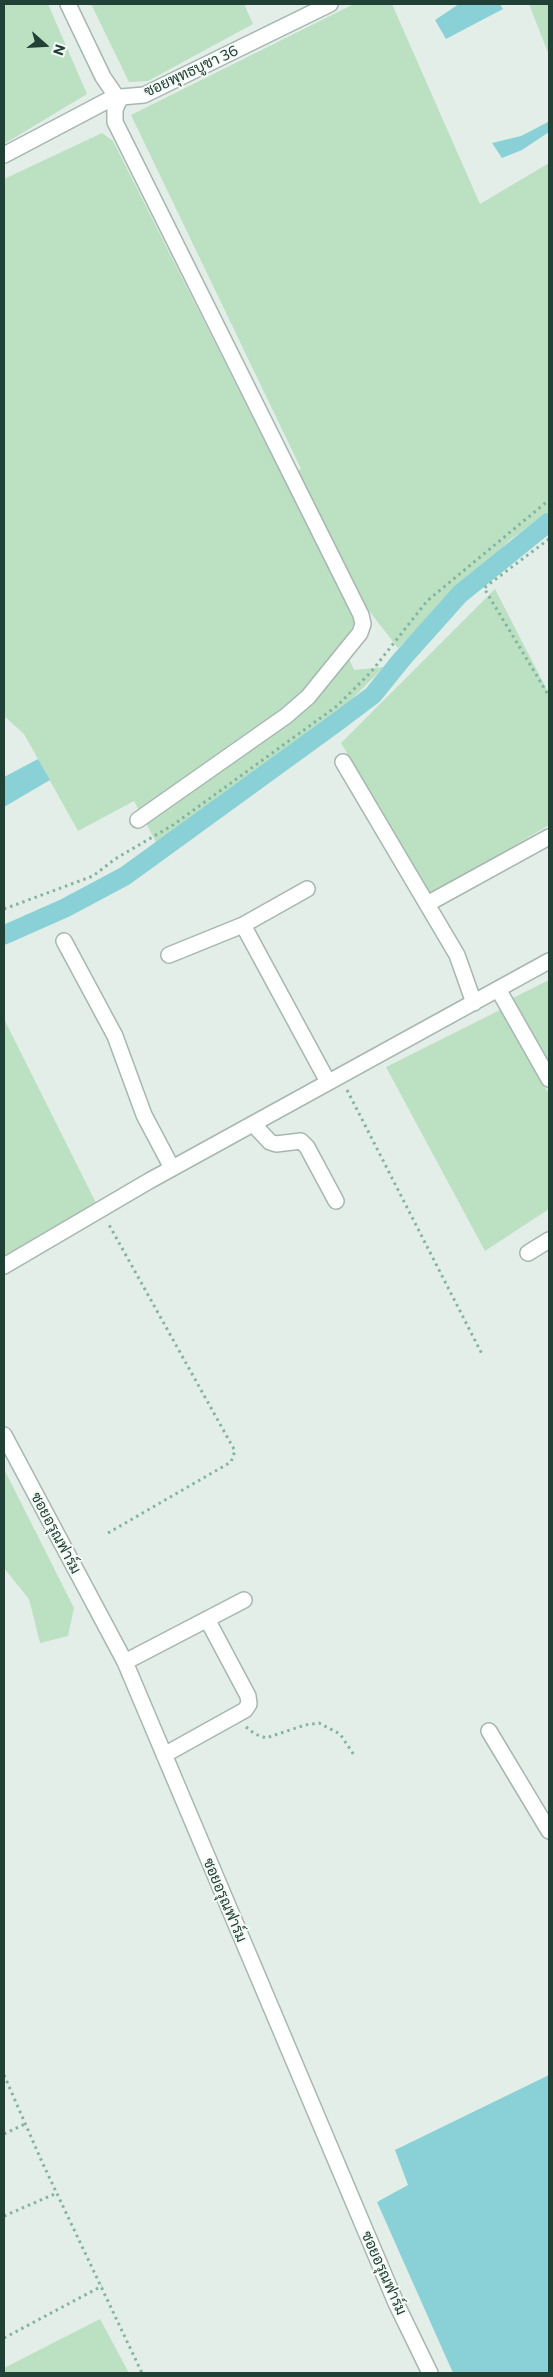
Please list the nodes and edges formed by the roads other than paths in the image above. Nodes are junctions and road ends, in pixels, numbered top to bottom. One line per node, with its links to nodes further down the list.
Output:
1 (68, 4): 3 (street)
2 (330, 4): 3 (street, ซอยพุทธบูชา 36)
3 (119, 96): 4 (street); 6 (street)
4 (4, 155)
5 (343, 762): 9 (street)
6 (138, 820)
7 (549, 837): 9 (street)
8 (307, 889): 10 (street)
9 (427, 904): 15 (street)
10 (243, 925): 12 (street); 16 (street)
11 (64, 941): 19 (street)
12 (169, 955)
13 (549, 961): 14 (street)
14 (498, 989): 15 (street); 17 (street)
15 (474, 1003): 16 (street)
16 (334, 1079): 18 (street)
17 (549, 1079)
18 (253, 1124): 19 (street); 20 (street)
19 (172, 1168): 23 (street)
20 (336, 1202)
21 (549, 1240): 22 (street)
22 (528, 1253)
23 (4, 1266)
24 (4, 1435): 27 (street, ซอยอรุณฟาร์ม)
25 (244, 1600): 26 (street)
26 (207, 1619): 27 (street); 29 (street)
27 (125, 1662): 29 (street, ซอยอรุณฟาร์ม)
28 (489, 1731): 30 (street)
29 (164, 1755): 31 (street, ซอยอรุณฟาร์ม)
30 (549, 1831)
31 (430, 2373)

